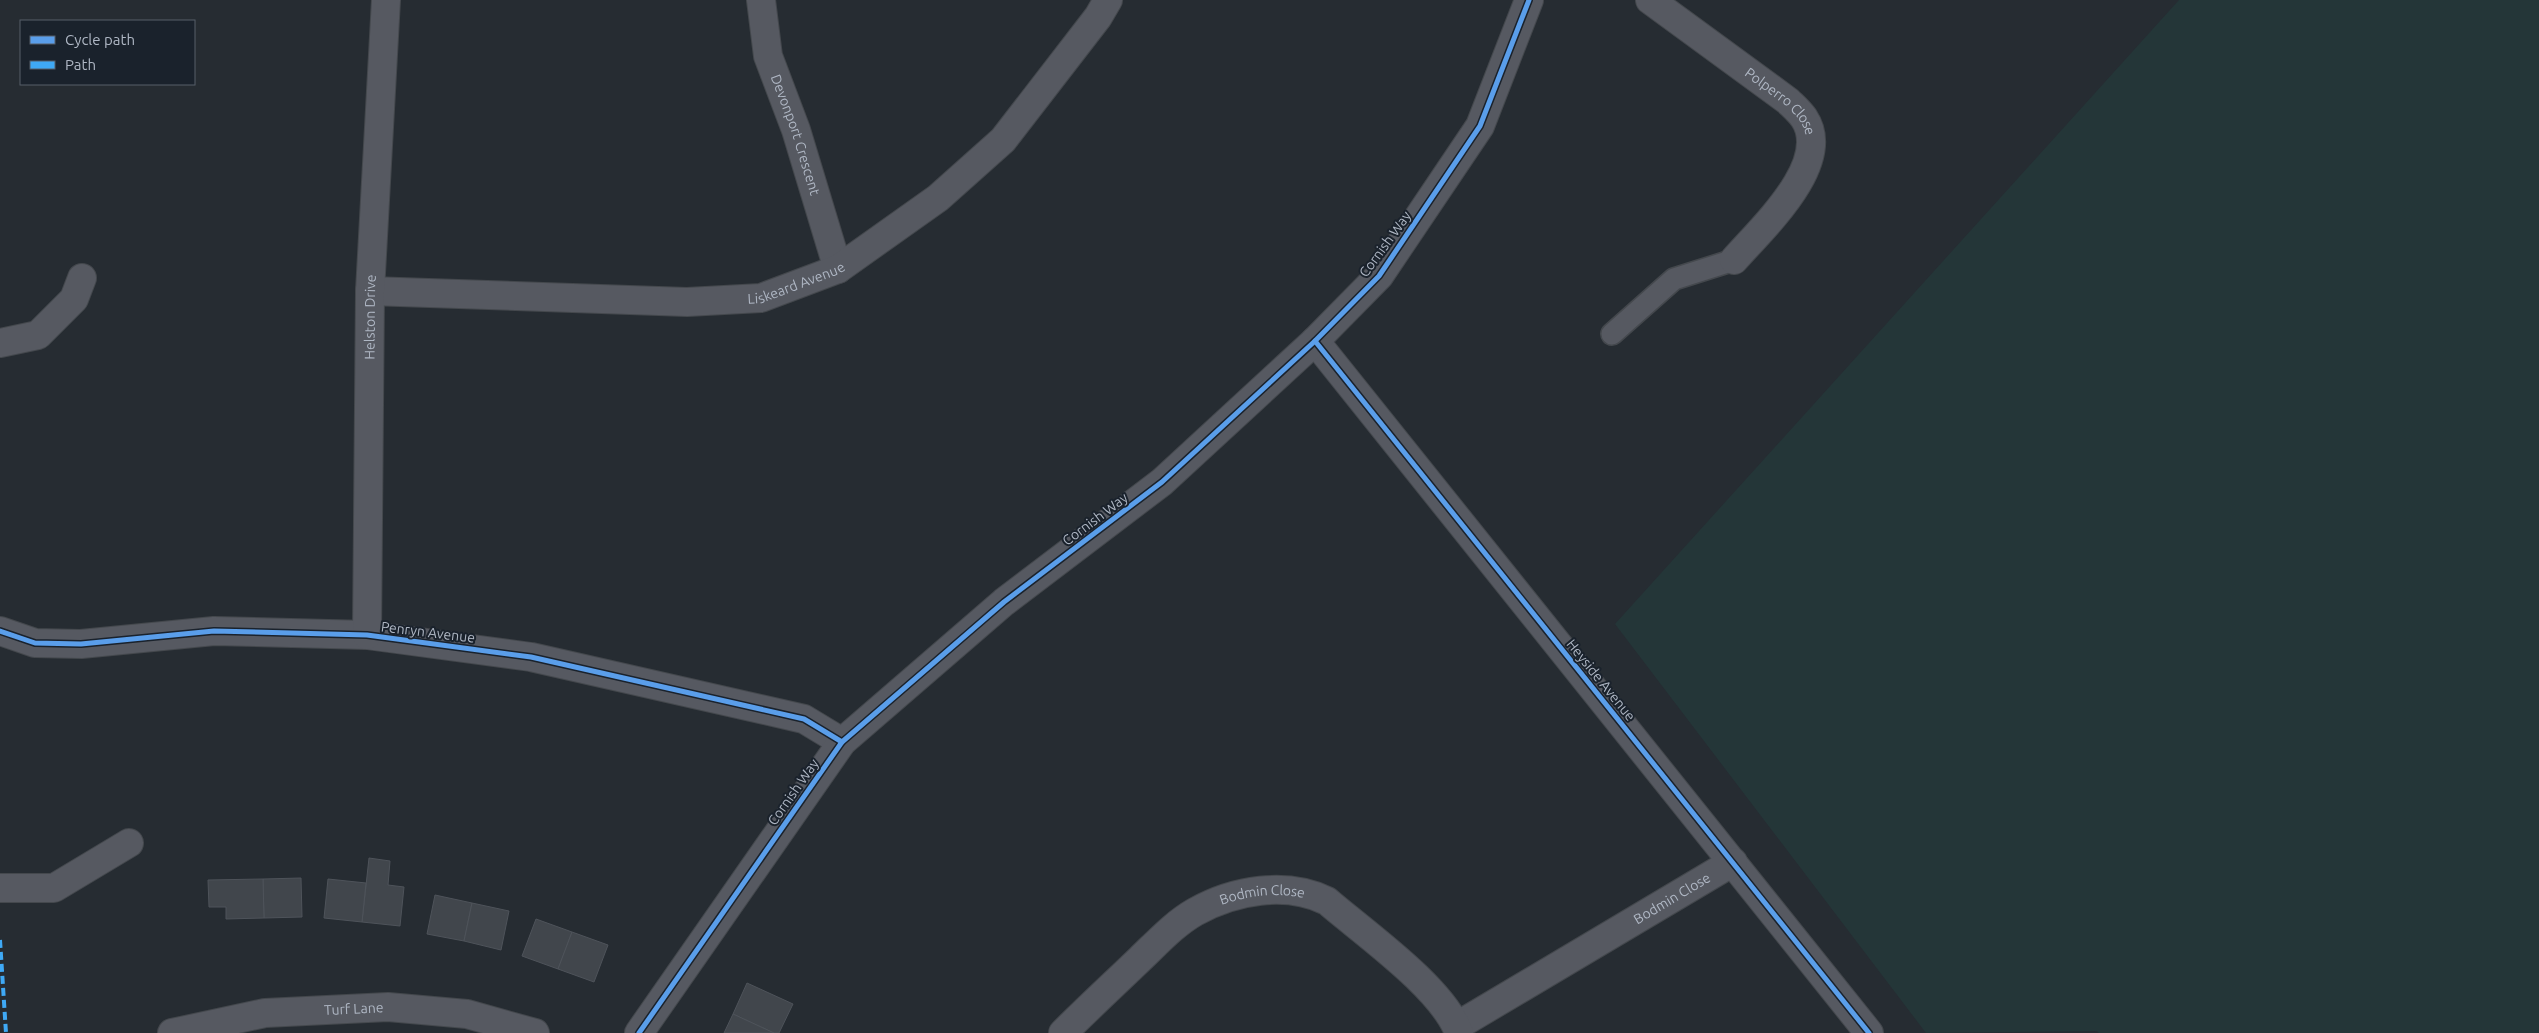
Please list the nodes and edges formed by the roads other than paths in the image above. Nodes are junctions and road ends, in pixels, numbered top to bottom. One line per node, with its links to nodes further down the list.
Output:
1 (386, 0): 9 (street, Helston Drive)
2 (761, 0): 7 (street, Devonport Crescent)
3 (1108, 0): 7 (street, Liskeard Avenue)
4 (1528, 0): 11 (street, Cornish Way)
5 (1650, 0): 6 (street, Polperro Close)
6 (1734, 260): 10 (lane)
7 (838, 269): 9 (street, Liskeard Avenue)
8 (82, 278): 12 (street)
9 (370, 291): 14 (street, Helston Drive)
10 (1612, 334)
11 (1315, 341): 15 (street, Cornish Way); 17 (street, Heyside Avenue)
12 (0, 343)
13 (0, 631): 14 (street, Penryn Avenue)
14 (367, 635): 15 (street, Penryn Avenue)
15 (842, 742): 22 (street, Cornish Way)
16 (129, 843): 18 (street)
17 (1733, 862): 19 (street, Bodmin Close); 24 (street, Heyside Avenue)
18 (0, 888)
19 (1458, 1030): 23 (street, Bodmin Close)
20 (172, 1033): 21 (street, Turf Lane)
21 (535, 1033)
22 (639, 1033)
23 (1063, 1033)
24 (1869, 1033)

